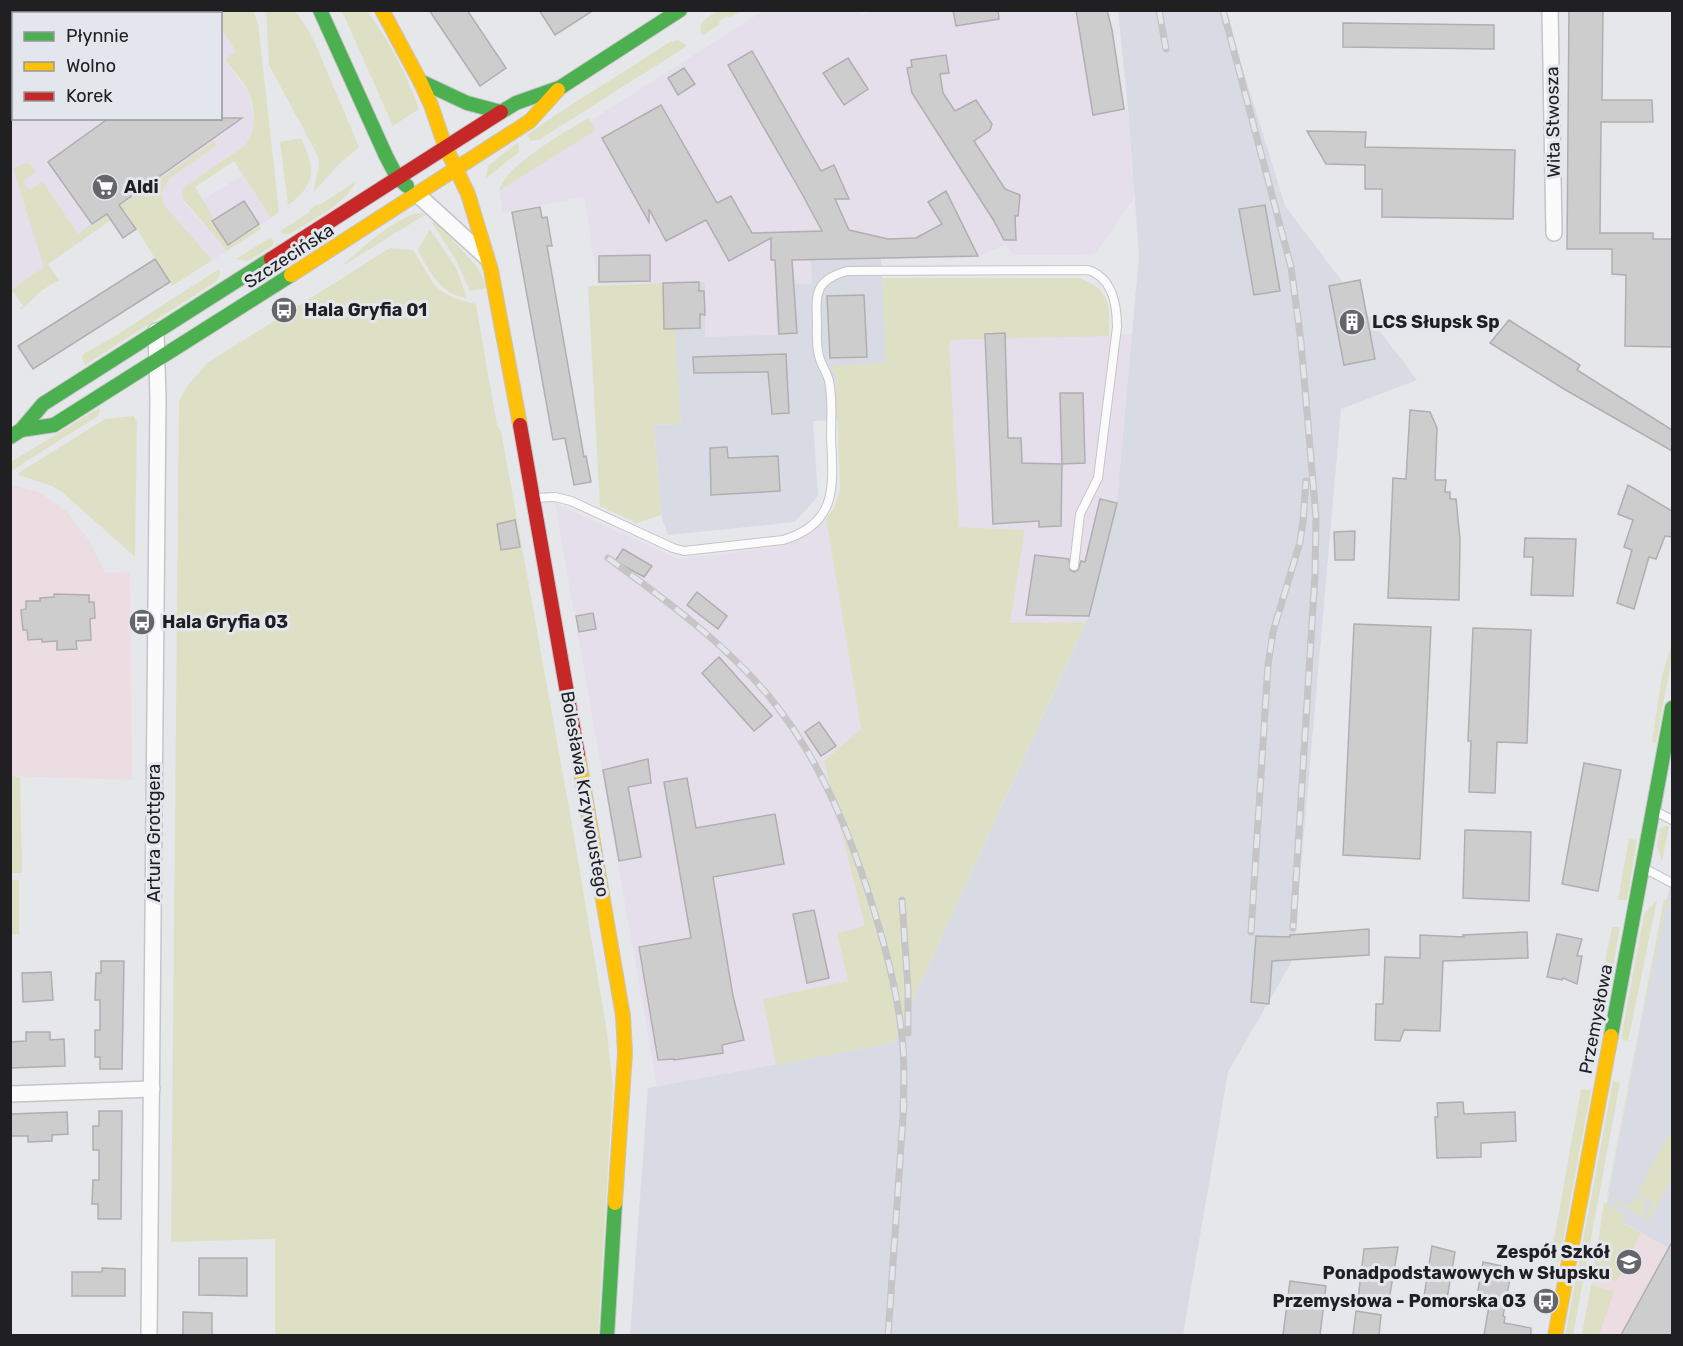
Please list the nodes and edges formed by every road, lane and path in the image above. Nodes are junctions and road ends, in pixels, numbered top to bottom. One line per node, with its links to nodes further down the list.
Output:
1 (320, 10): 10 (street)
2 (382, 10): 5 (street, Bolesława Krzywoustego)
3 (680, 10): 6 (street, Szczecińska)
4 (1551, 10): 12 (street, Wita Stwosza)
5 (420, 81): 7 (street); 8 (street, Bolesława Krzywoustego)
6 (561, 87): 7 (street, Szczecińska); 9 (street, Szczecińska)
7 (501, 112): 8 (street, Szczecińska)
8 (446, 146): 9 (street, Bolesława Krzywoustego); 10 (street, Szczecińska)
9 (458, 169): 11 (street, Szczecińska); 13 (street, Bolesława Krzywoustego)
10 (397, 177): 11 (street); 14 (street, Szczecińska)
11 (418, 195): 13 (street); 15 (street, Szczecińska)
12 (1554, 233)
13 (487, 258): 17 (street, Bolesława Krzywoustego)
14 (156, 331): 15 (street, Artura Grottgera); 16 (street, Szczecińska)
15 (158, 361): 16 (street, Szczecińska); 24 (street, Artura Grottgera)
16 (16, 434)
17 (533, 498): 18 (lane); 27 (street, Bolesława Krzywoustego)
18 (1074, 566)
19 (1672, 708): 20 (street, Przemysłowa)
20 (1654, 810): 21 (lane); 22 (street, Przemysłowa)
21 (1672, 820)
22 (1643, 867): 23 (lane); 28 (street, Przemysłowa)
23 (1672, 883)
24 (152, 1089): 25 (street); 26 (street, Artura Grottgera)
25 (10, 1094)
26 (149, 1335)
27 (607, 1335)
28 (1556, 1335)

